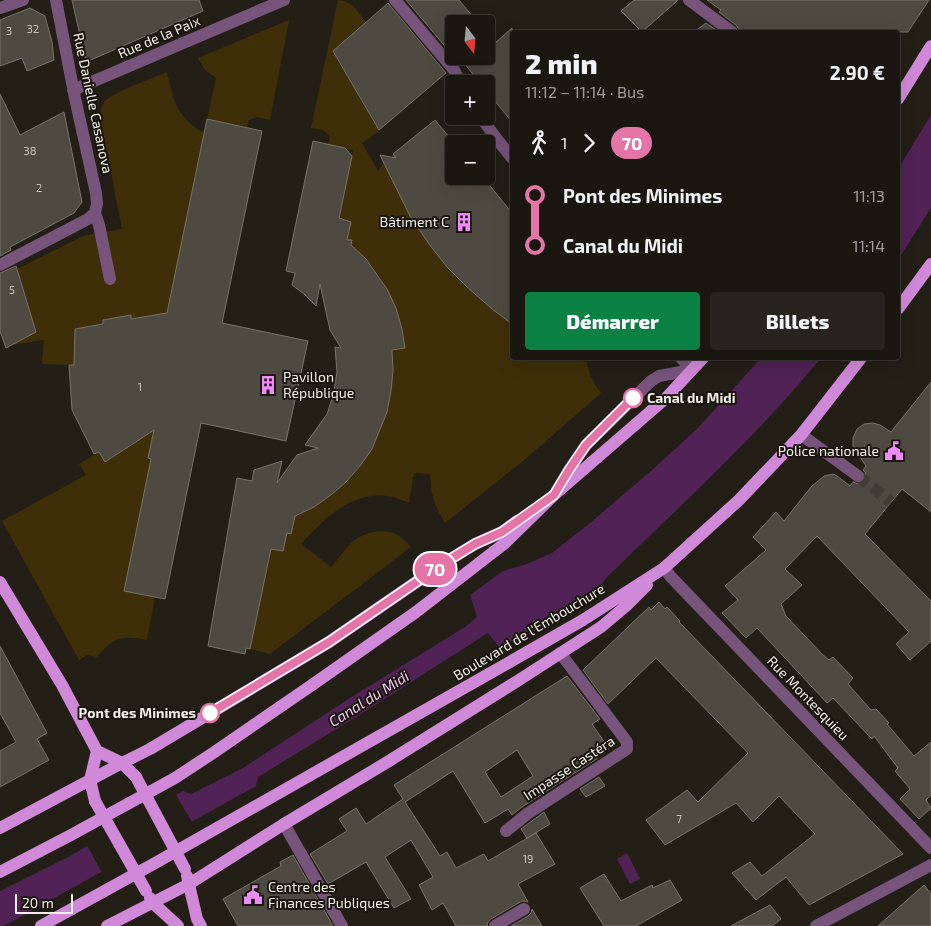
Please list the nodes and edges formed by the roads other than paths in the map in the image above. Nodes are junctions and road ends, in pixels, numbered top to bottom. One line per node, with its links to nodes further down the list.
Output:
1 (23, 0): 6 (street)
2 (56, 0): 10 (street, Rue Danielle Casanova)
3 (284, 0): 10 (street, Rue de la Paix)
4 (395, 0): 9 (street)
5 (689, 0): 7 (street)
6 (0, 8)
7 (729, 30)
8 (931, 46): 11 (main road)
9 (456, 75)
10 (73, 90): 14 (street, Rue Danielle Casanova)
11 (900, 96)
12 (487, 125): 13 (street)
13 (510, 156)
14 (95, 213): 15 (street); 17 (street, Rue Danielle Casanova)
15 (0, 264)
16 (931, 264): 18 (main road)
17 (110, 279)
18 (900, 306)
19 (683, 360): 22 (street)
20 (701, 360): 22 (main road)
21 (859, 360): 23 (main road, Boulevard de l'Embouchure)
22 (692, 370): 25 (main road); 25 (street)
23 (801, 435): 24 (street); 26 (main road, Boulevard de l'Embouchure)
24 (858, 476)
25 (554, 495): 30 (main road); 37 (main road)
26 (664, 568): 28 (main road); 35 (street, Rue Montesquieu); 41 (main road, Boulevard de l'Embouchure)
27 (0, 582): 29 (main road)
28 (560, 653): 32 (main road); 34 (street, Impasse Castéra)
29 (97, 751): 30 (main road); 31 (main road)
30 (122, 763): 31 (main road); 38 (main road, bridge)
31 (90, 780): 33 (main road); 39 (main road, bridge)
32 (284, 824): 38 (main road); 45 (street)
33 (0, 828)
34 (506, 831)
35 (931, 848)
36 (931, 865): 47 (street)
37 (0, 872)
38 (189, 884): 39 (main road); 44 (main road)
39 (153, 903): 42 (main road); 43 (main road)
40 (524, 909): 46 (street)
41 (41, 926)
42 (107, 926)
43 (178, 926)
44 (201, 926)
45 (342, 926)
46 (495, 926)
47 (816, 926)

